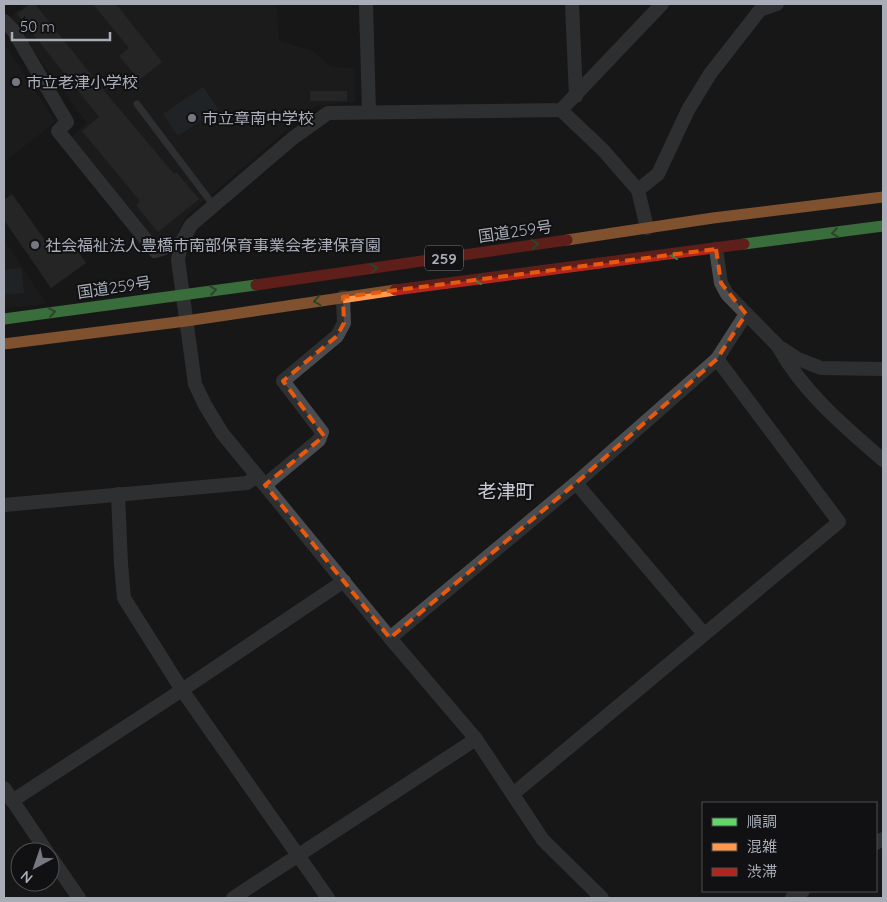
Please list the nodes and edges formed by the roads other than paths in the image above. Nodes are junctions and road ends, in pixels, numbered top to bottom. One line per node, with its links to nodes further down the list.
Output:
1 (366, 4): 9 (street)
2 (572, 4): 6 (street)
3 (662, 4): 6 (street)
4 (777, 4): 10 (street)
5 (4, 21): 15 (street)
6 (576, 96): 8 (street)
7 (136, 104): 12 (lane)
8 (561, 110): 9 (street); 10 (street)
9 (369, 112): 12 (street)
10 (638, 190): 14 (street)
11 (883, 198): 14 (highway, 国道259号 / 259)
12 (214, 206): 15 (street)
13 (883, 226): 16 (highway, 259, one-way to 16)
14 (647, 228): 17 (highway, 国道259号 / 259, one-way to 14)
15 (181, 243): 17 (street)
16 (716, 249): 18 (highway, 259, one-way to 18); 19 (street)
17 (182, 294): 20 (highway, 国道259号 / 259, one-way to 17); 21 (street)
18 (343, 297): 21 (highway, 259, one-way to 21); 27 (street)
19 (746, 314): 23 (street); 24 (street)
20 (4, 319)
21 (186, 321): 22 (highway, 259); 27 (street)
22 (4, 344)
23 (778, 346): 25 (street); 26 (street)
24 (717, 359): 28 (street); 32 (street)
25 (883, 369)
26 (883, 460)
27 (261, 480): 29 (street); 31 (street)
28 (576, 484): 32 (street); 33 (street)
29 (118, 494): 30 (street); 34 (street)
30 (4, 505)
31 (344, 581): 33 (street); 34 (street)
32 (704, 634): 37 (street)
33 (390, 638): 35 (street)
34 (182, 690): 38 (street); 40 (street)
35 (476, 739): 37 (street); 40 (street)
36 (4, 788): 38 (street)
37 (513, 794): 45 (street)
38 (12, 801): 39 (street)
39 (41, 842)
40 (298, 856): 43 (street); 44 (street)
41 (60, 870): 42 (street)
42 (79, 898)
43 (233, 898)
44 (328, 898)
45 (602, 898)

